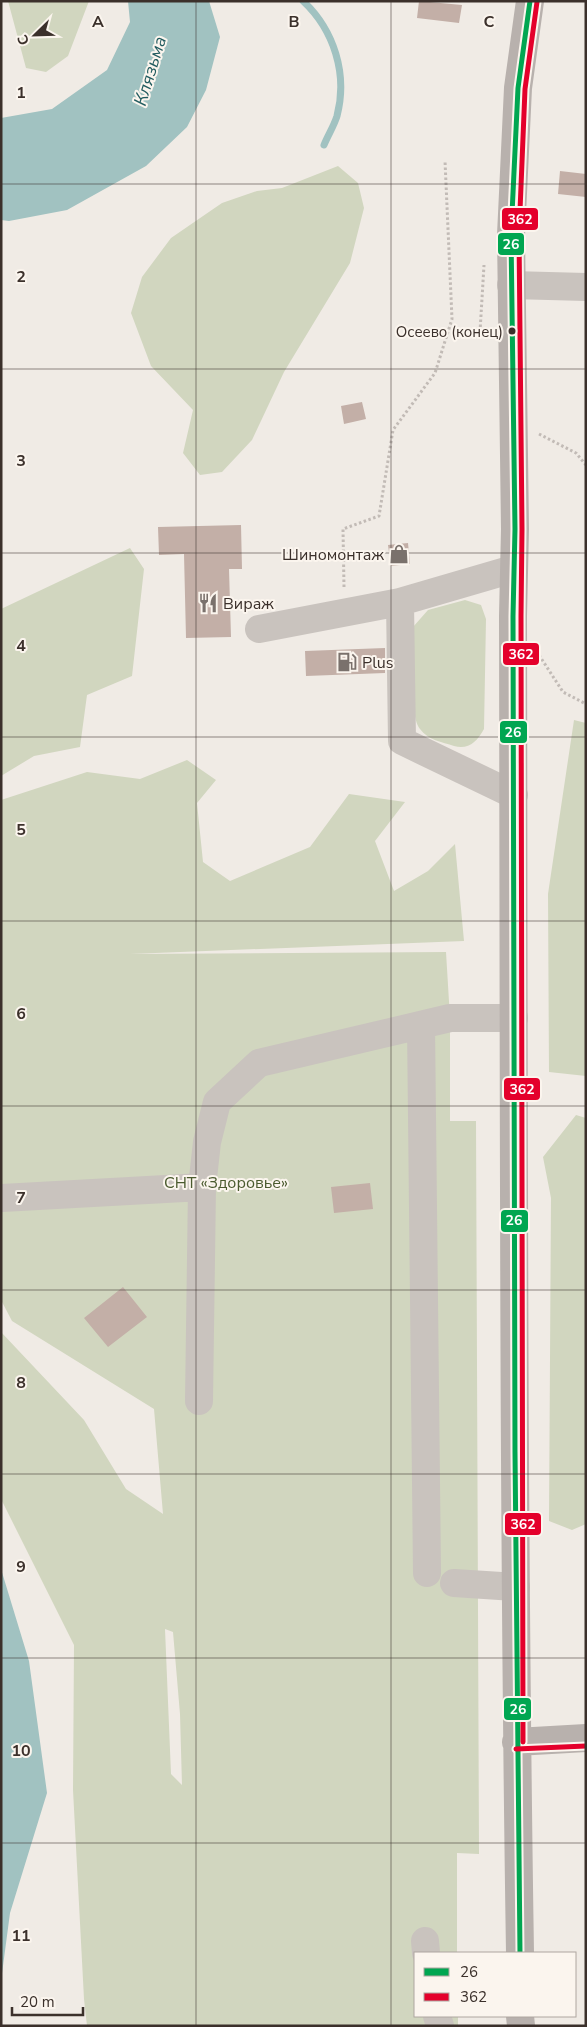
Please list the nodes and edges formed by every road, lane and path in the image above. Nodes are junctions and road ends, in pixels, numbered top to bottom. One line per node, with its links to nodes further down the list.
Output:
1 (530, 1): 4 (main road)
2 (445, 162): 11 (path)
3 (484, 255): 6 (path)
4 (511, 286): 5 (street); 9 (main road)
5 (586, 287)
6 (480, 332)
7 (536, 432): 8 (path)
8 (586, 465)
9 (514, 569): 10 (street); 15 (main road)
10 (400, 602): 11 (street); 15 (street)
11 (345, 612): 12 (street)
12 (259, 629)
13 (537, 652): 14 (path)
14 (586, 704)
15 (514, 795): 16 (main road)
16 (514, 1018): 17 (street); 23 (main road)
17 (421, 1025): 18 (street); 21 (street)
18 (202, 1187): 19 (street); 20 (street)
19 (2, 1198)
20 (199, 1401)
21 (427, 1573)
22 (454, 1583): 23 (street)
23 (516, 1588): 25 (main road)
24 (586, 1738): 25 (main road)
25 (516, 1742): 26 (main road)
26 (520, 1952)

